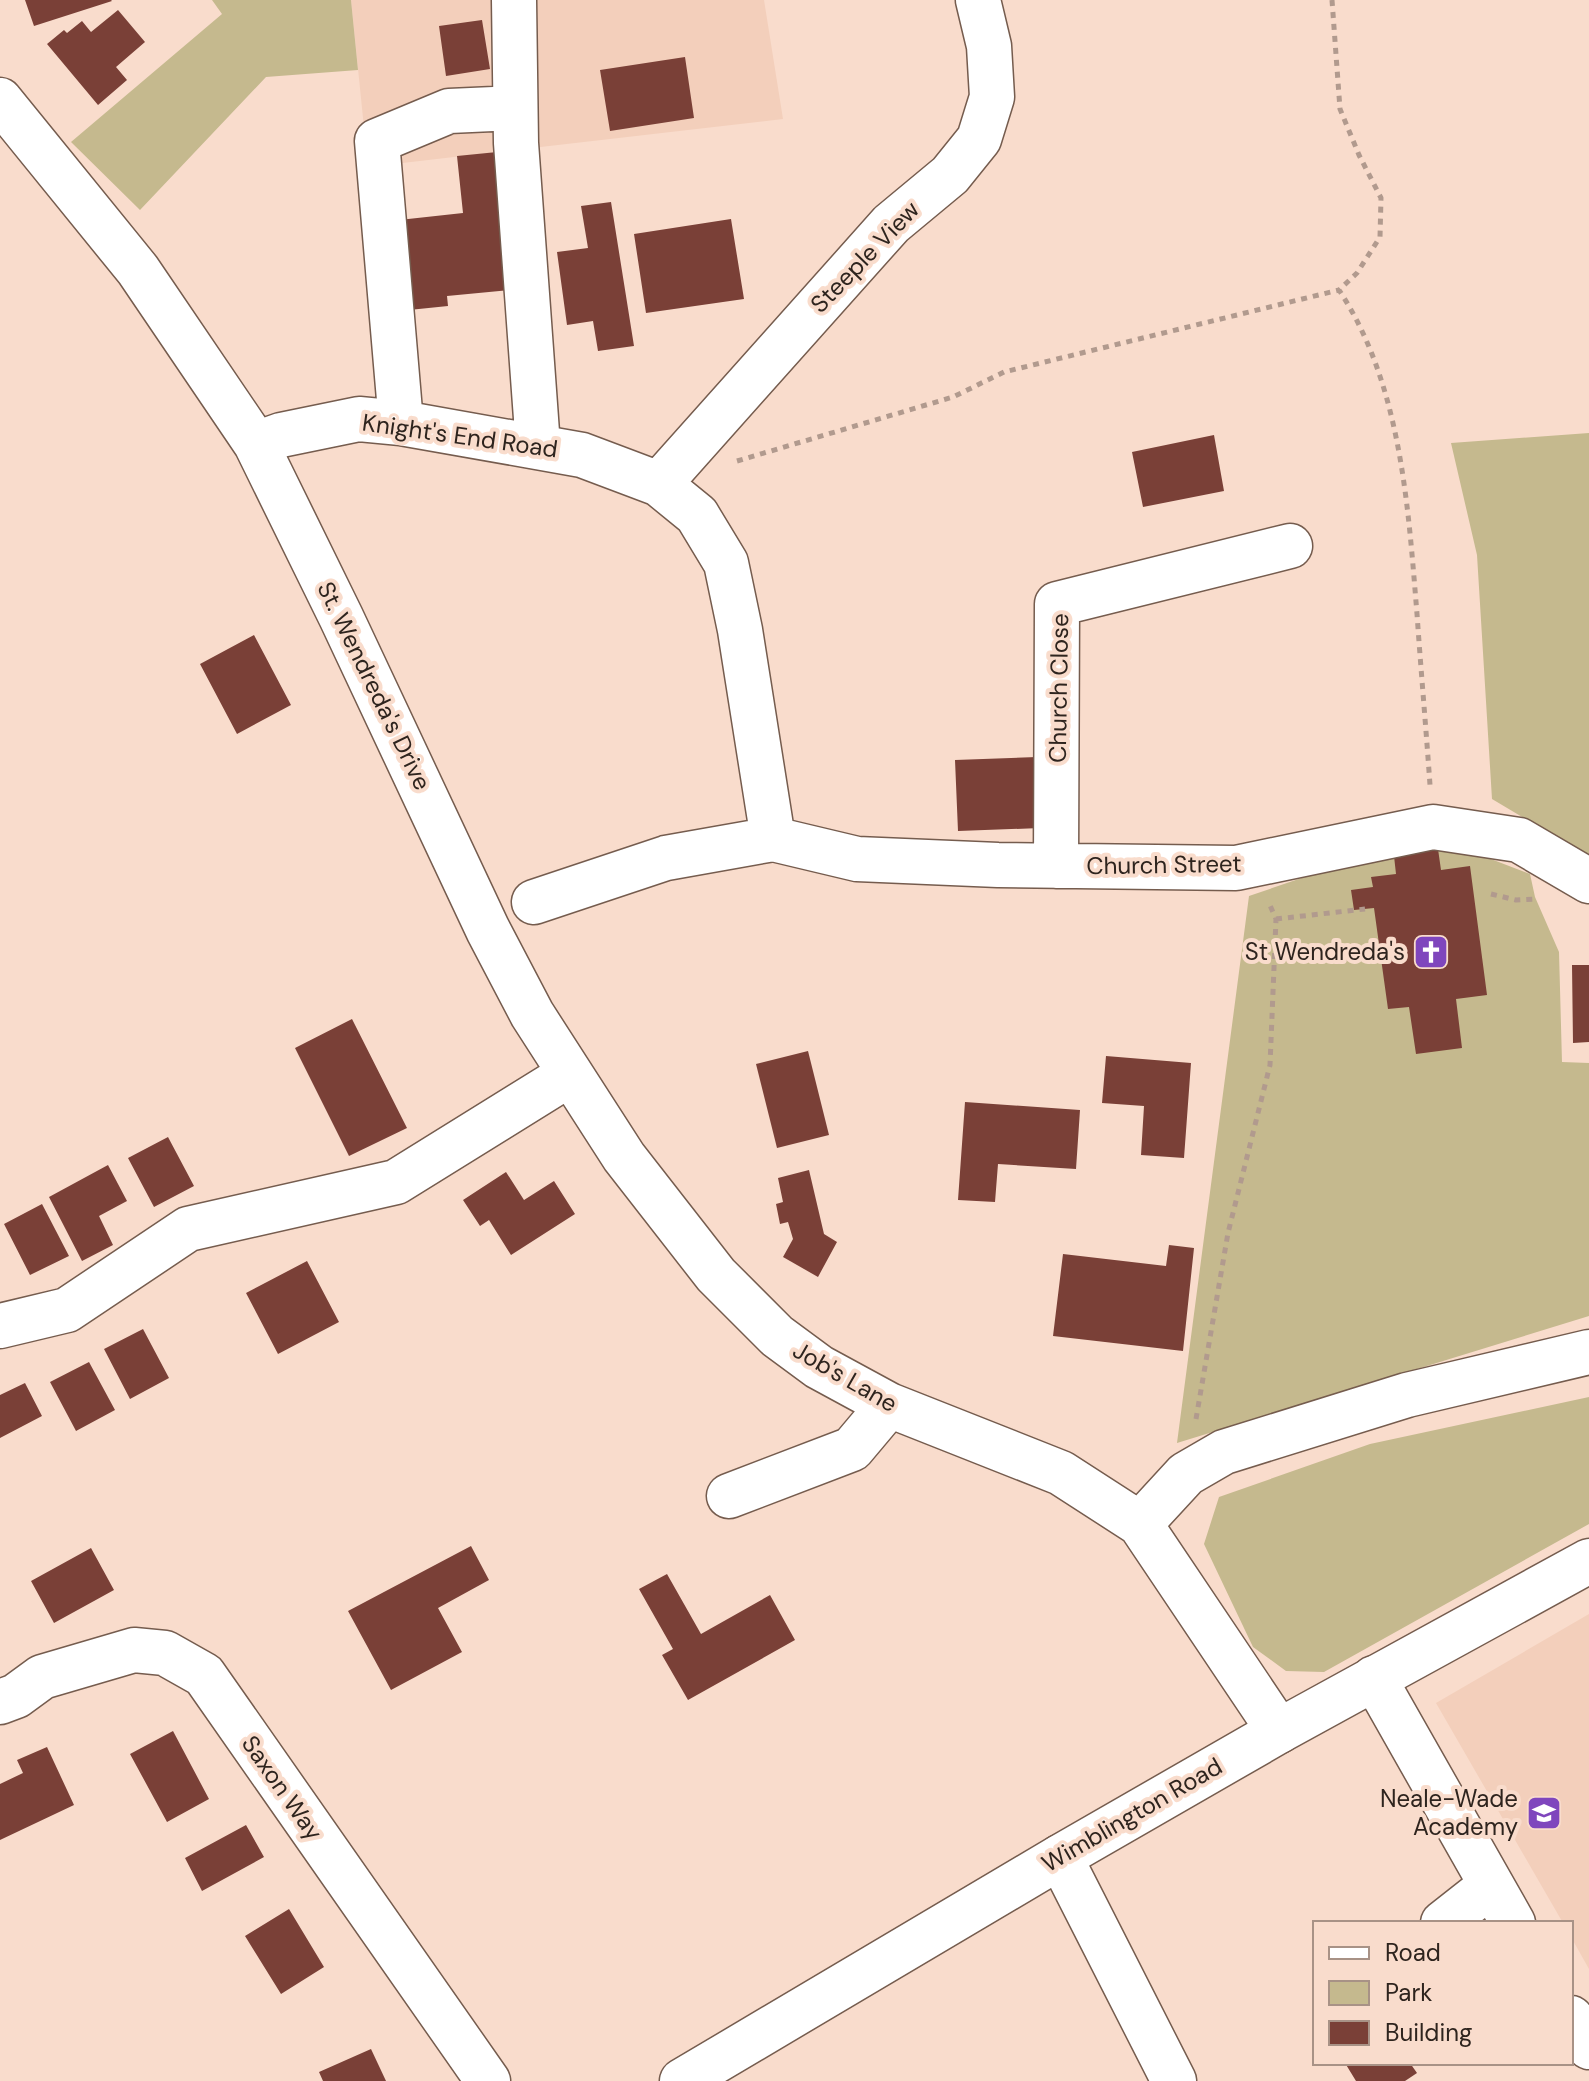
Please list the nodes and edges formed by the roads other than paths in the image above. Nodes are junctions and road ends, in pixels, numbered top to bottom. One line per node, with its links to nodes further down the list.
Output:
1 (514, 0): 4 (street)
2 (978, 0): 8 (street, Steeple View)
3 (0, 100): 6 (street)
4 (515, 108): 5 (street); 7 (street)
5 (401, 423): 6 (street, Knight's End Road); 7 (street, Knight's End Road)
6 (256, 444): 14 (street, St. Wendreda's Drive)
7 (538, 446): 8 (street, Knight's End Road)
8 (659, 484): 10 (street, Knight's End Road)
9 (1290, 546): 11 (street, Church Close)
10 (773, 839): 11 (street, Church Street); 13 (street)
11 (1056, 866): 12 (street, Church Street)
12 (1589, 881)
13 (534, 902)
14 (488, 930): 15 (street, Job's Lane)
15 (570, 1074): 16 (street); 18 (street, Job's Lane)
16 (0, 1326)
17 (1589, 1352): 20 (street)
18 (889, 1405): 19 (street); 20 (street, Job's Lane)
19 (729, 1496)
20 (1140, 1524): 24 (street, Job's Lane)
21 (1589, 1561): 22 (street, Wimblington Road)
22 (1374, 1678): 24 (street, Wimblington Road); 26 (street)
23 (0, 1702): 31 (street, Saxon Way)
24 (1279, 1731): 25 (street, Wimblington Road)
25 (1060, 1857): 32 (street, Wimblington Road); 33 (street)
26 (1490, 1886): 27 (street); 28 (street)
27 (1446, 1921)
28 (1512, 1921)
29 (1573, 2021): 30 (street)
30 (1589, 2047)
31 (488, 2081)
32 (682, 2081)
33 (1174, 2081)

